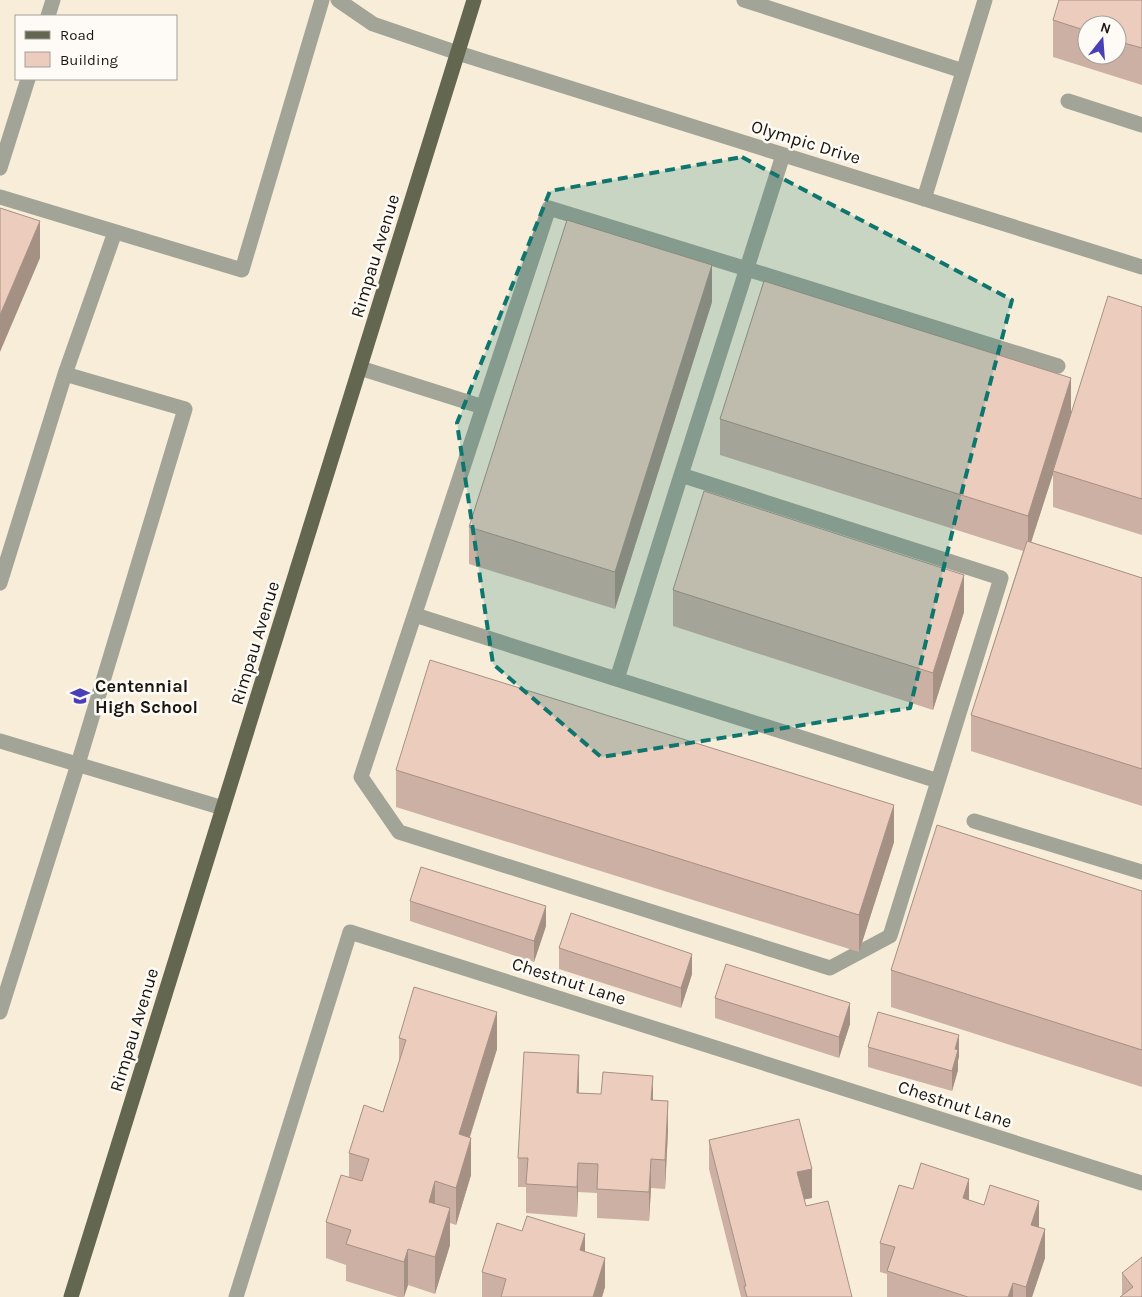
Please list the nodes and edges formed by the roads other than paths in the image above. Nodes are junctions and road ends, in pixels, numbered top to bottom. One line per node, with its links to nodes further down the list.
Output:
1 (54, 0): 7 (street)
2 (322, 0): 17 (street)
3 (338, 0): 8 (street, Olympic Drive)
4 (474, 0): 8 (main road, Rimpau Avenue)
5 (744, 0): 9 (street)
6 (985, 0): 9 (street)
7 (48, 15)
8 (458, 53): 13 (street, Olympic Drive); 21 (main road, Rimpau Avenue)
9 (963, 70): 16 (street)
10 (28, 80): 14 (street)
11 (1068, 101): 12 (street)
12 (1142, 126)
13 (783, 154): 16 (street, Olympic Drive); 19 (street)
14 (0, 168)
15 (0, 197): 17 (street)
16 (924, 199): 18 (street, Olympic Drive)
17 (115, 232): 22 (street)
18 (1142, 267)
19 (747, 268): 20 (street); 23 (street); 24 (street)
20 (1058, 366)
21 (360, 368): 23 (street); 31 (main road, Rimpau Avenue)
22 (65, 374): 25 (street); 29 (street)
23 (483, 407): 26 (street)
24 (680, 475): 27 (street); 30 (street)
25 (0, 583)
26 (415, 615): 27 (street); 30 (street)
27 (617, 678): 30 (street)
28 (0, 741): 29 (street)
29 (78, 764): 31 (street); 34 (street)
30 (938, 781)
31 (223, 808): 36 (main road, Rimpau Avenue)
32 (974, 821): 33 (street)
33 (1142, 872)
34 (0, 1012)
35 (1142, 1183): 37 (street, Chestnut Lane)
36 (71, 1297)
37 (236, 1297)

